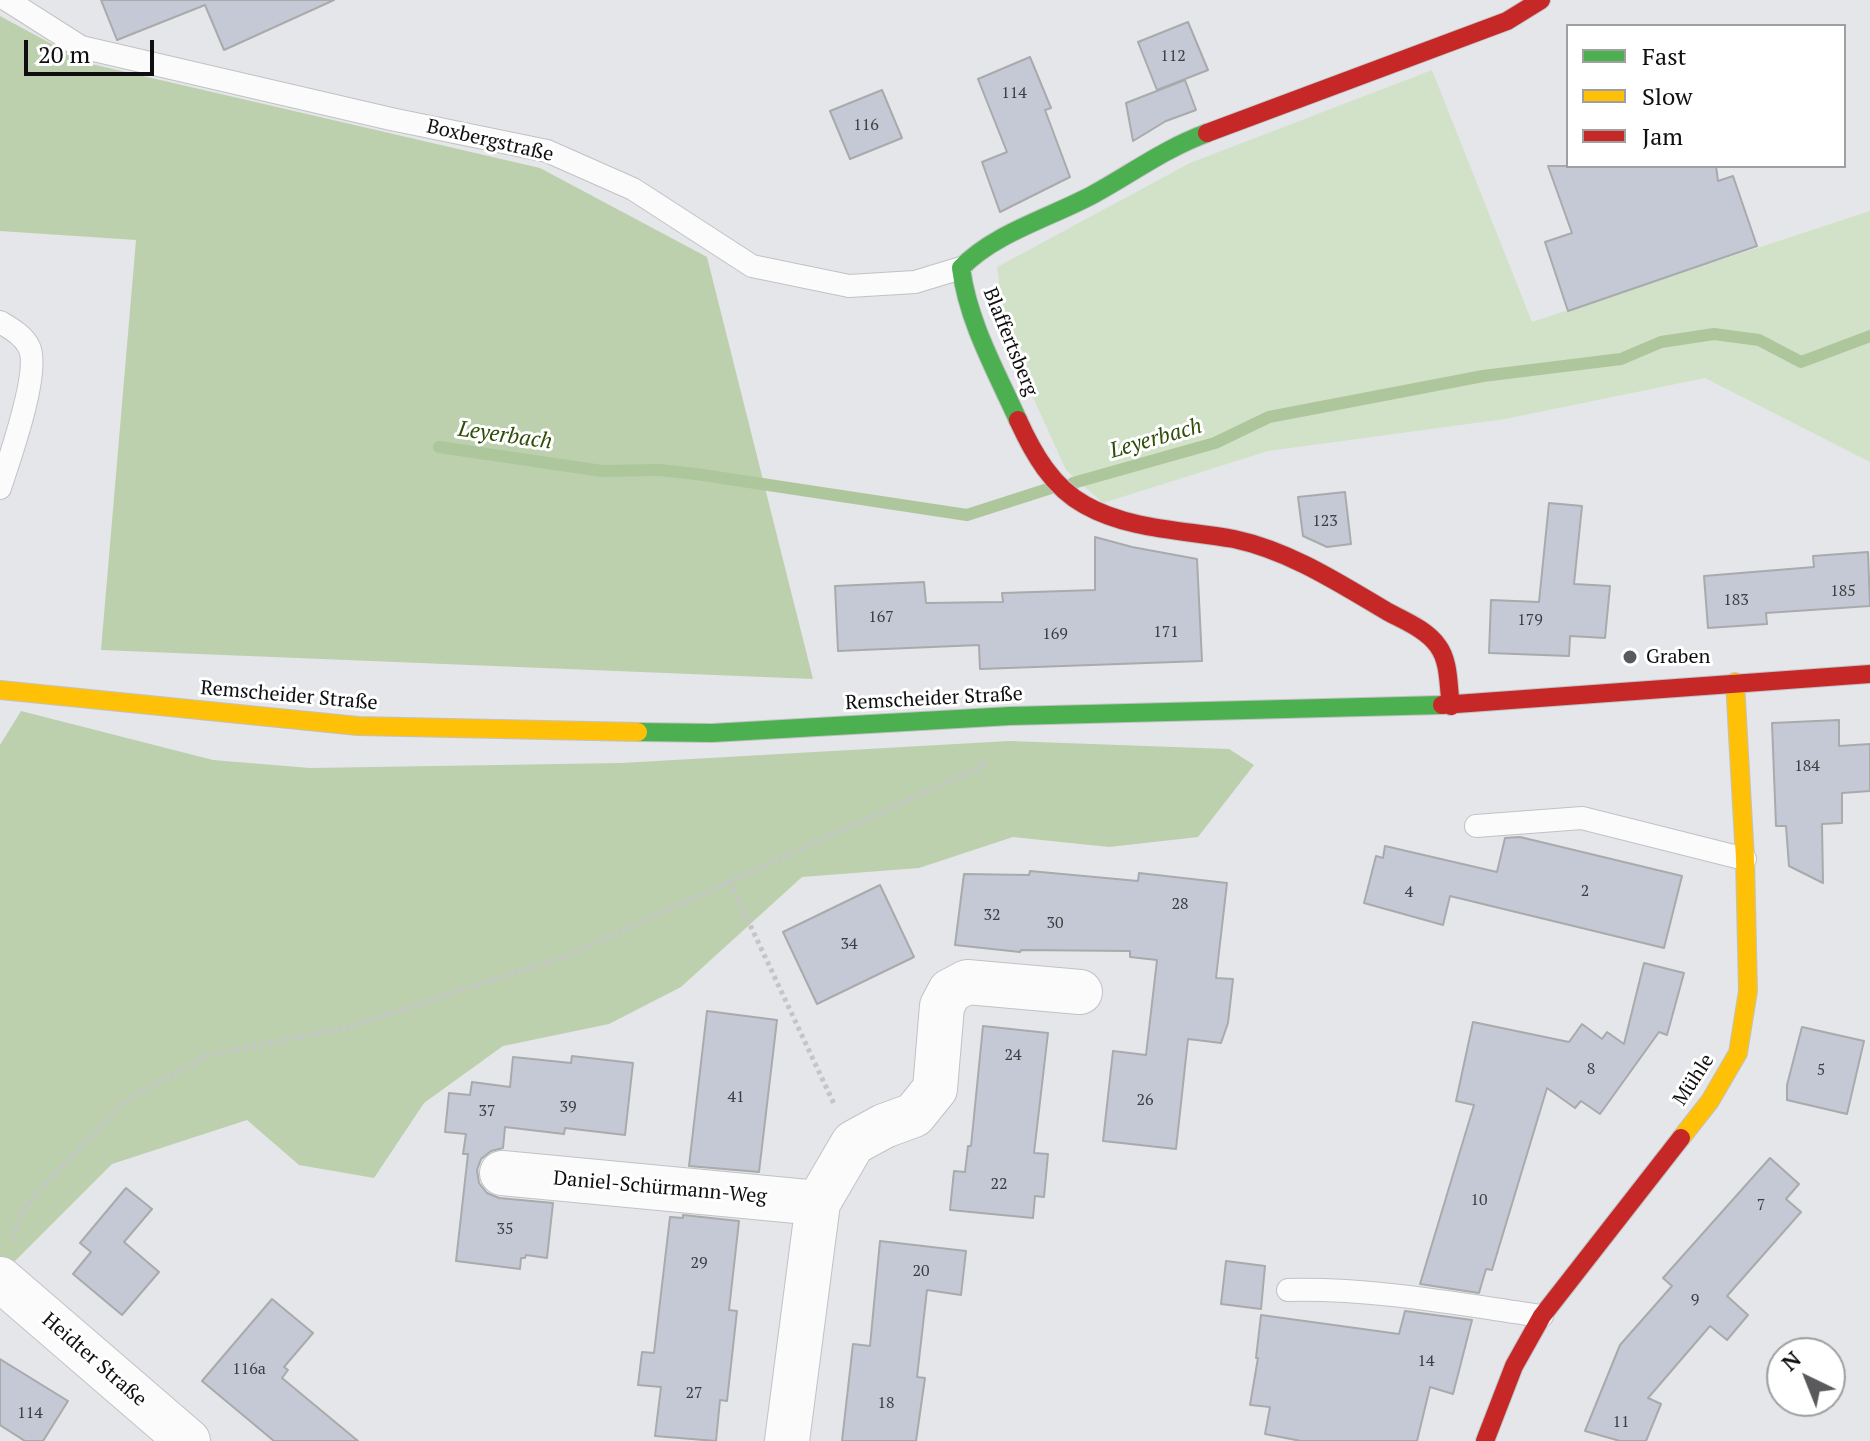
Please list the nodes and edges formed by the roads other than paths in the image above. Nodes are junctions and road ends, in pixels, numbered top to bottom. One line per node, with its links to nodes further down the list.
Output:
1 (7, 0): 3 (lane, Boxbergstraße)
2 (1541, 0): 3 (street, Blaffertsberg)
3 (961, 268): 9 (street, Blaffertsberg)
4 (0, 322): 5 (lane)
5 (0, 488)
6 (1870, 674): 7 (street, Remscheider Straße)
7 (1735, 682): 9 (street, Remscheider Straße); 11 (street, Mühle)
8 (0, 690): 9 (street, Remscheider Straße)
9 (1451, 706)
10 (1476, 826): 11 (lane)
11 (1745, 859): 17 (street, Mühle)
12 (1080, 992): 14 (street)
13 (502, 1173): 14 (street, Daniel-Schürmann-Weg)
14 (818, 1203): 19 (street)
15 (5, 1263): 18 (street, Heidter Straße)
16 (1288, 1290): 17 (lane)
17 (1542, 1316): 20 (street, Mühle)
18 (188, 1441)
19 (787, 1441)
20 (1485, 1441)

